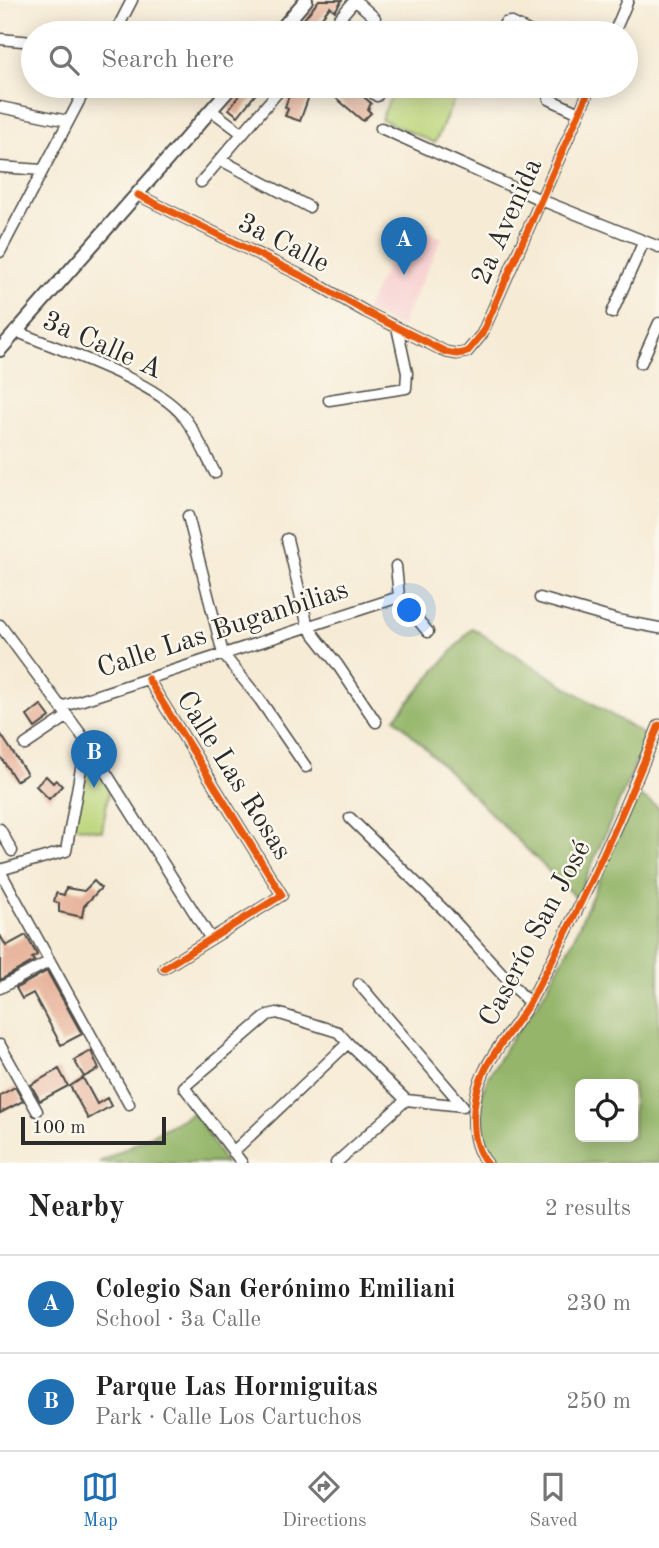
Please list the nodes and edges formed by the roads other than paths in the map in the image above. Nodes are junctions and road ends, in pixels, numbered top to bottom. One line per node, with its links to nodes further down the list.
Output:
1 (132, 0): 6 (street)
2 (306, 0): 7 (street)
3 (355, 0): 5 (street); 8 (street)
4 (628, 0): 9 (street)
5 (375, 18)
6 (121, 21)
7 (288, 21)
8 (337, 21)
9 (619, 21)
10 (0, 39): 11 (street)
11 (21, 41)
12 (80, 98): 20 (street)
13 (222, 98): 18 (street)
14 (273, 98): 22 (street)
15 (586, 98): 19 (street, 2a Avenida)
16 (550, 99): 19 (street)
17 (0, 107): 20 (street)
18 (211, 110): 22 (street); 27 (street)
19 (579, 113): 28 (street, 2a Avenida)
20 (68, 121): 25 (street)
21 (381, 128): 28 (street)
22 (243, 134): 23 (street)
23 (221, 160): 26 (street); 29 (street)
24 (0, 167): 25 (street)
25 (42, 170): 32 (street)
26 (201, 181)
27 (138, 195): 35 (street, 3a Calle); 36 (street)
28 (541, 201): 30 (street); 38 (street, 2a Avenida)
29 (309, 207)
30 (644, 241): 31 (street); 33 (street)
31 (659, 247)
32 (0, 252)
33 (612, 313)
34 (659, 323): 39 (street)
35 (397, 327): 38 (street, 3a Calle); 40 (street)
36 (15, 331): 37 (street); 41 (street, 3a Calle A)
37 (0, 350)
38 (446, 352)
39 (640, 363)
40 (329, 400)
41 (215, 473)
42 (188, 516): 51 (street)
43 (287, 539): 48 (street)
44 (396, 566): 45 (street)
45 (399, 597): 48 (street, Calle Las Buganbilias); 50 (street)
46 (540, 598): 49 (street)
47 (0, 625): 53 (street)
48 (307, 627): 51 (street, Calle Las Buganbilias); 54 (street)
49 (659, 628)
50 (428, 632)
51 (223, 654): 52 (street, Calle Las Buganbilias); 58 (street)
52 (148, 679): 53 (street, Calle Las Buganbilias); 63 (street, Calle Las Rosas)
53 (64, 712): 56 (street); 57 (street, Calle Las Buganbilias)
54 (376, 722)
55 (659, 725): 68 (street, Caserío San José)
56 (86, 741): 62 (street); 63 (street)
57 (25, 745)
58 (306, 767)
59 (350, 818): 68 (street)
60 (0, 829): 61 (street)
61 (12, 850)
62 (0, 871): 64 (street)
63 (211, 939): 65 (street)
64 (50, 961): 67 (street); 72 (street)
65 (164, 968)
66 (359, 984): 73 (street)
67 (0, 988)
68 (529, 1003): 74 (street, Caserío San José)
69 (348, 1043): 71 (street); 76 (street); 76 (street)
70 (0, 1045): 75 (street)
71 (406, 1100): 73 (street); 78 (street)
72 (129, 1104)
73 (463, 1106): 74 (street)
74 (474, 1107): 79 (street, Caserío San José)
75 (37, 1111)
76 (233, 1152): 77 (street)
77 (242, 1163)
78 (336, 1163)
79 (487, 1163)

